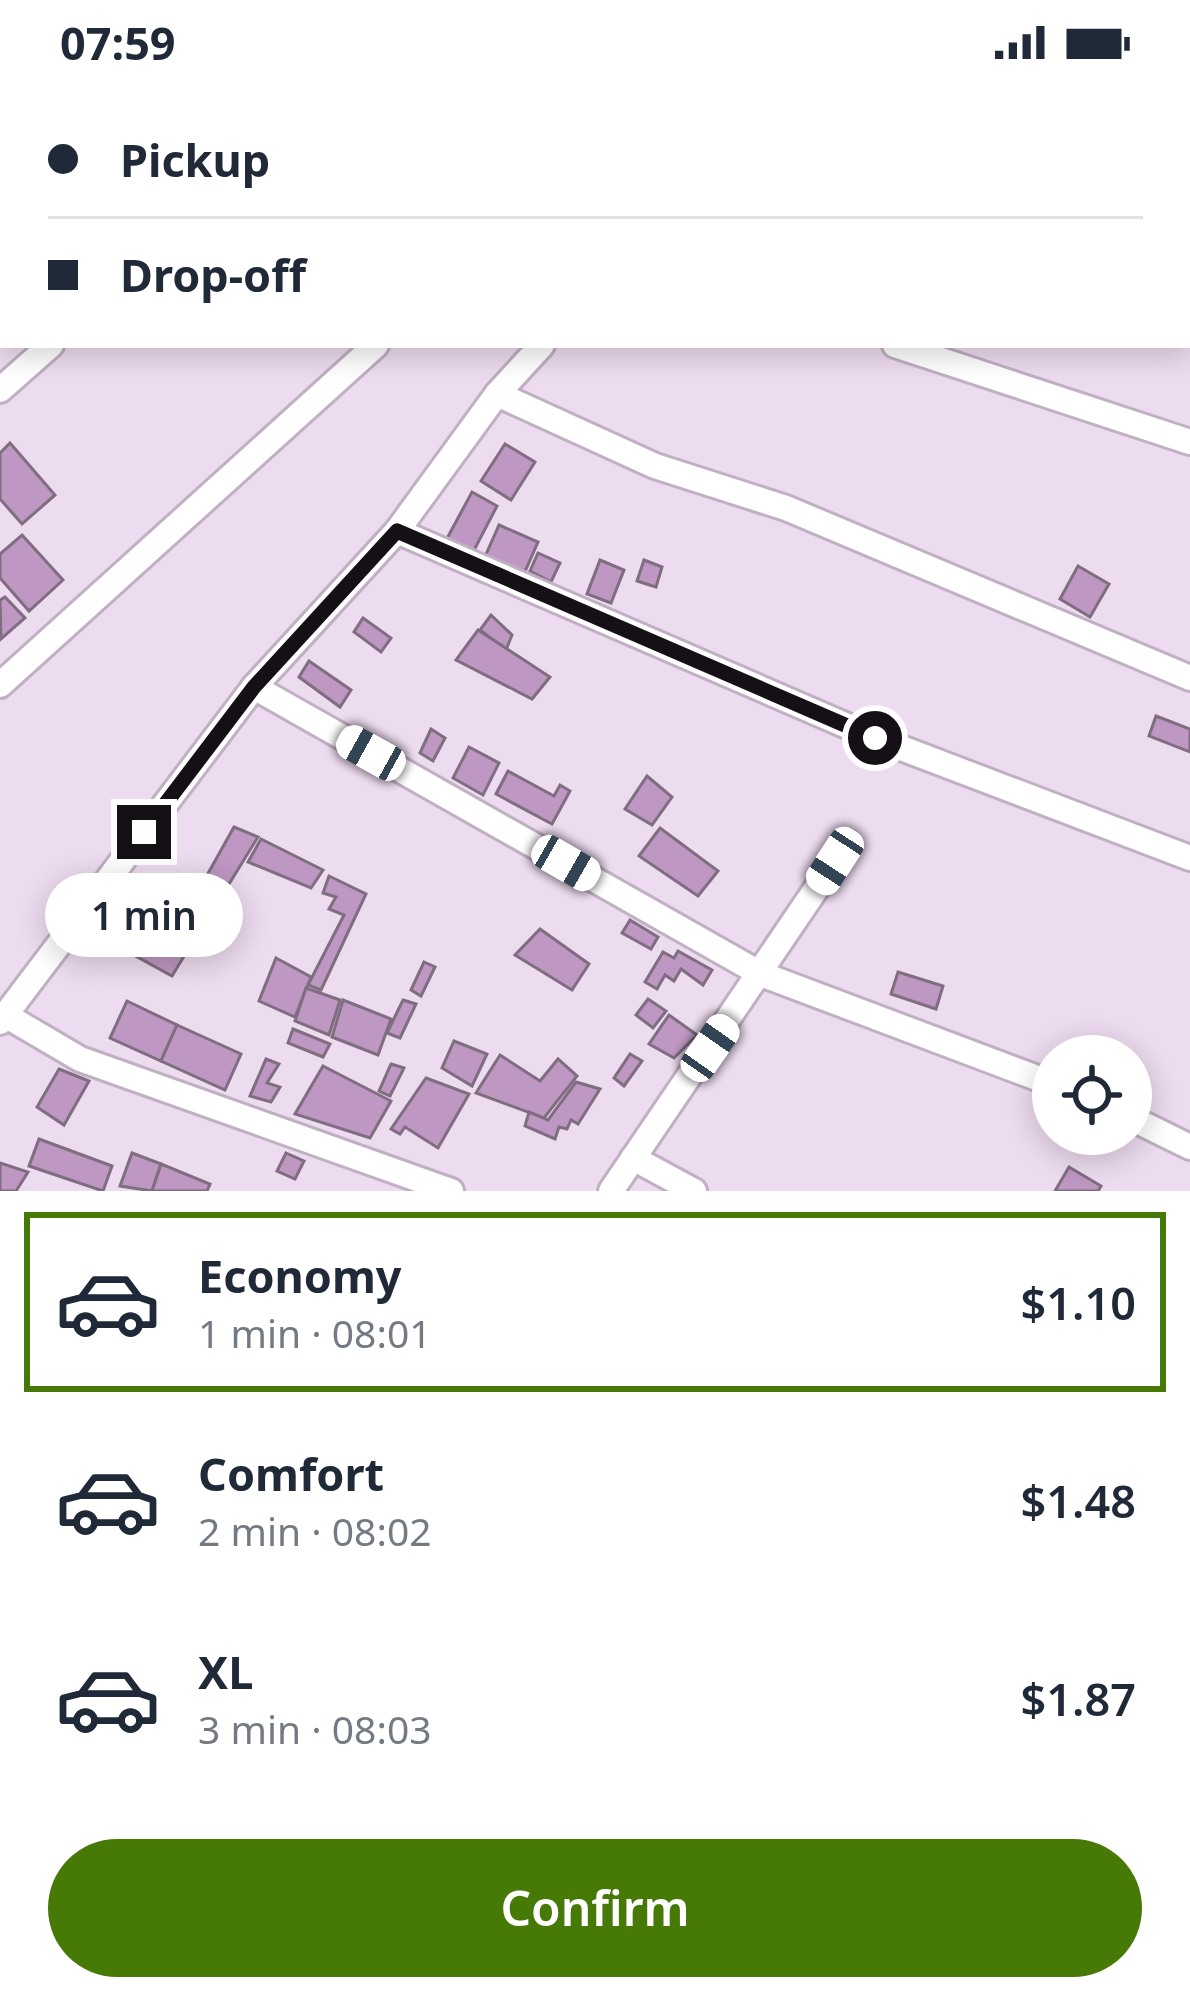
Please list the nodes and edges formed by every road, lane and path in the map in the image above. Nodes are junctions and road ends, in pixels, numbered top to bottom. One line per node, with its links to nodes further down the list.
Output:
1 (47, 348): 5 (street)
2 (373, 348): 10 (street)
3 (539, 348): 6 (street)
4 (904, 348): 7 (street)
5 (0, 390)
6 (497, 394): 8 (street); 9 (street)
7 (1190, 442)
8 (397, 531): 11 (street); 12 (street)
9 (1190, 678)
10 (0, 685)
11 (254, 687): 14 (street); 15 (street)
12 (1190, 858)
13 (835, 861): 14 (street)
14 (760, 974): 16 (street); 19 (street)
15 (3, 1019): 20 (street)
16 (1032, 1076)
17 (1152, 1128): 18 (street)
18 (1190, 1147)
19 (633, 1158): 21 (street); 22 (street)
20 (451, 1191)
21 (611, 1191)
22 (694, 1191)

